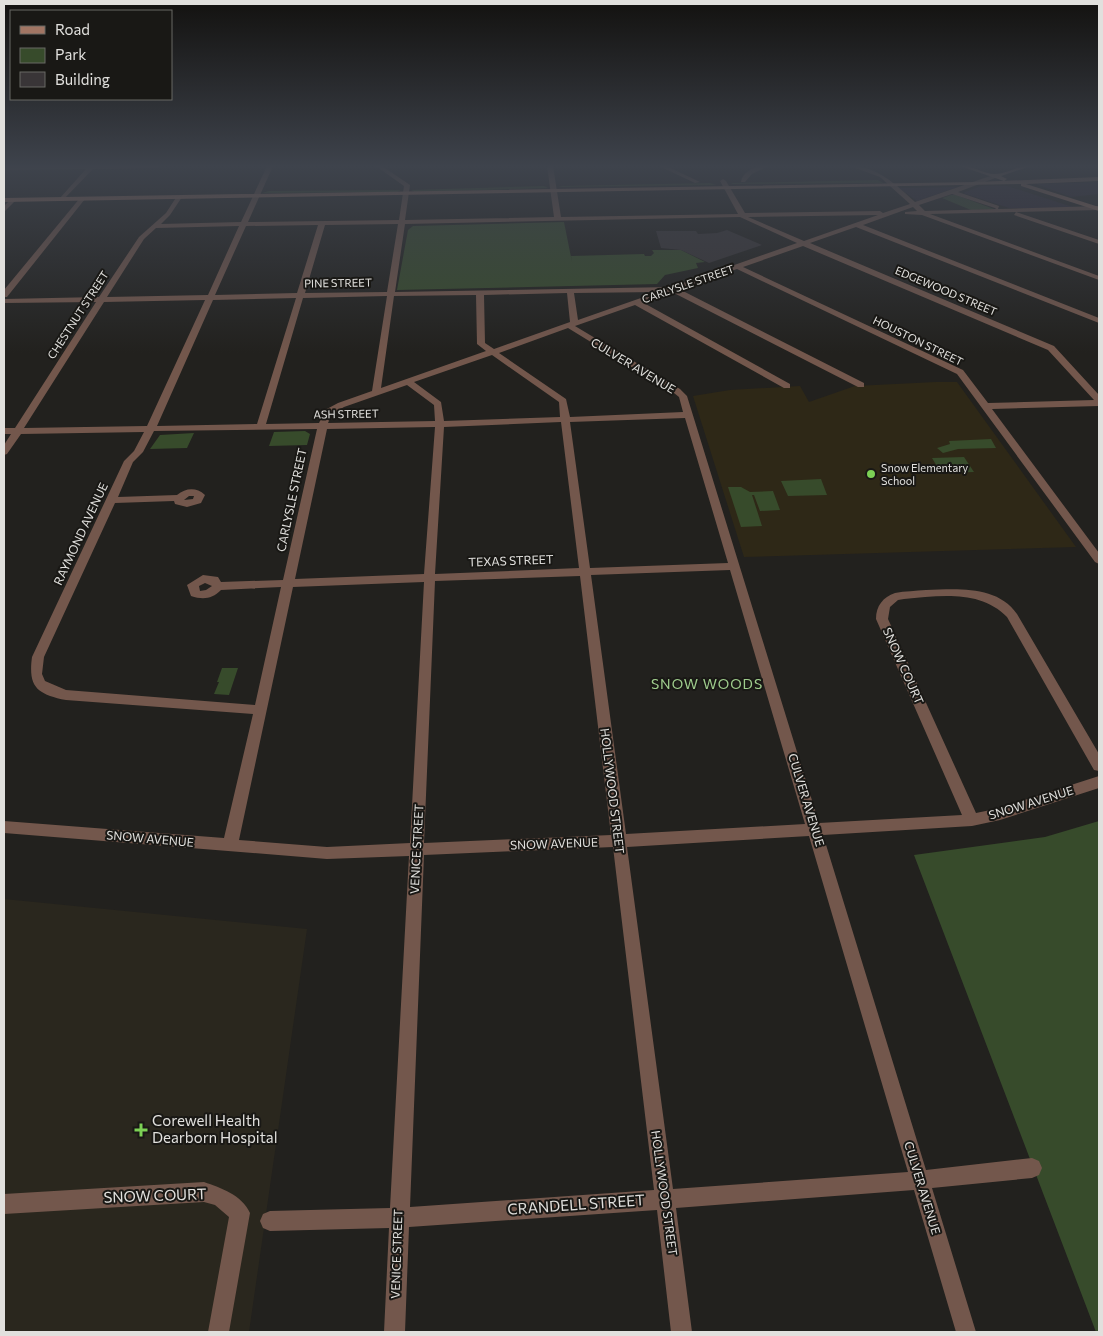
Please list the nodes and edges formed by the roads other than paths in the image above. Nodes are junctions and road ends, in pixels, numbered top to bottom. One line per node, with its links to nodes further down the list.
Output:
1 (58, 228): 19 (street)
2 (152, 228): 22 (street, CHESTNUT STREET)
3 (241, 228): 21 (street, RAYMOND AVENUE)
4 (320, 228): 20 (street)
5 (400, 228): 18 (street)
6 (769, 228): 12 (street, EDGEWOOD STREET)
7 (848, 228): 12 (street, CARLYSLE STREET)
8 (865, 228): 25 (street)
9 (966, 228): 14 (street)
10 (1058, 228): 11 (street)
11 (1099, 242)
12 (804, 244): 13 (street, CARLYSLE STREET); 32 (street, EDGEWOOD STREET)
13 (738, 267): 15 (street, CARLYSLE STREET); 33 (street, HOUSTON STREET)
14 (1099, 278)
15 (673, 289): 16 (street, PINE STREET); 24 (street, CARLYSLE STREET); 29 (street)
16 (570, 290): 17 (street, PINE STREET); 26 (street)
17 (480, 292): 18 (street, PINE STREET); 27 (street, HOLLYWOOD STREET)
18 (391, 293): 20 (street, PINE STREET); 31 (street)
19 (4, 295)
20 (301, 295): 21 (street, PINE STREET); 37 (street)
21 (210, 297): 22 (street, PINE STREET); 39 (street, RAYMOND AVENUE)
22 (102, 300): 23 (street, PINE STREET); 41 (street, CHESTNUT STREET)
23 (4, 301)
24 (636, 302): 26 (street, CARLYSLE STREET); 30 (street)
25 (1099, 321)
26 (572, 324): 27 (street, CARLYSLE STREET); 34 (street, CULVER AVENUE)
27 (492, 352): 28 (street, CARLYSLE STREET); 35 (street, HOLLYWOOD STREET)
28 (408, 382): 31 (street, CARLYSLE STREET); 36 (street, VENICE STREET)
29 (861, 385)
30 (787, 386)
31 (376, 393): 38 (street, CARLYSLE STREET)
32 (1099, 402): 33 (street)
33 (986, 406): 45 (street, HOUSTON STREET)
34 (689, 414): 35 (street, ASH STREET); 46 (street, CULVER AVENUE)
35 (565, 419): 36 (street, ASH STREET); 47 (street, HOLLYWOOD STREET)
36 (439, 424): 38 (street, ASH STREET); 48 (street, VENICE STREET)
37 (261, 425): 38 (street, ASH STREET); 39 (street, ASH STREET)
38 (322, 425): 49 (street, CARLYSLE STREET)
39 (151, 428): 41 (street, ASH STREET); 44 (street, RAYMOND AVENUE)
40 (4, 431): 41 (street, ASH STREET)
41 (17, 431): 42 (street, CHESTNUT STREET)
42 (4, 452)
43 (179, 498): 44 (street)
44 (111, 500): 51 (street, RAYMOND AVENUE)
45 (1098, 556)
46 (734, 566): 47 (street, TEXAS STREET); 56 (street, CULVER AVENUE)
47 (584, 572): 48 (street, TEXAS STREET); 57 (street, HOLLYWOOD STREET)
48 (430, 579): 49 (street, TEXAS STREET); 59 (street, VENICE STREET)
49 (288, 583): 50 (street, TEXAS STREET); 51 (street, CARLYSLE STREET)
50 (218, 586)
51 (260, 710): 58 (street, CARLYSLE STREET)
52 (1099, 766): 54 (street, SNOW COURT)
53 (1099, 782): 54 (street, SNOW AVENUE)
54 (972, 820): 56 (street, SNOW AVENUE)
55 (4, 827): 58 (street, SNOW AVENUE)
56 (814, 829): 57 (street, SNOW AVENUE); 61 (street, CULVER AVENUE)
57 (618, 841): 59 (street, SNOW AVENUE); 62 (street, HOLLYWOOD STREET)
58 (230, 846): 59 (street, SNOW AVENUE)
59 (417, 849): 64 (street, VENICE STREET)
60 (1032, 1168): 61 (street, CRANDELL STREET)
61 (920, 1180): 62 (street, CRANDELL STREET); 69 (street, CULVER AVENUE)
62 (665, 1199): 64 (street, CRANDELL STREET); 68 (street, HOLLYWOOD STREET)
63 (4, 1204): 66 (street, SNOW COURT)
64 (399, 1217): 65 (street, CRANDELL STREET); 67 (street, VENICE STREET)
65 (270, 1221)
66 (219, 1332)
67 (394, 1332)
68 (682, 1332)
69 (966, 1332)

